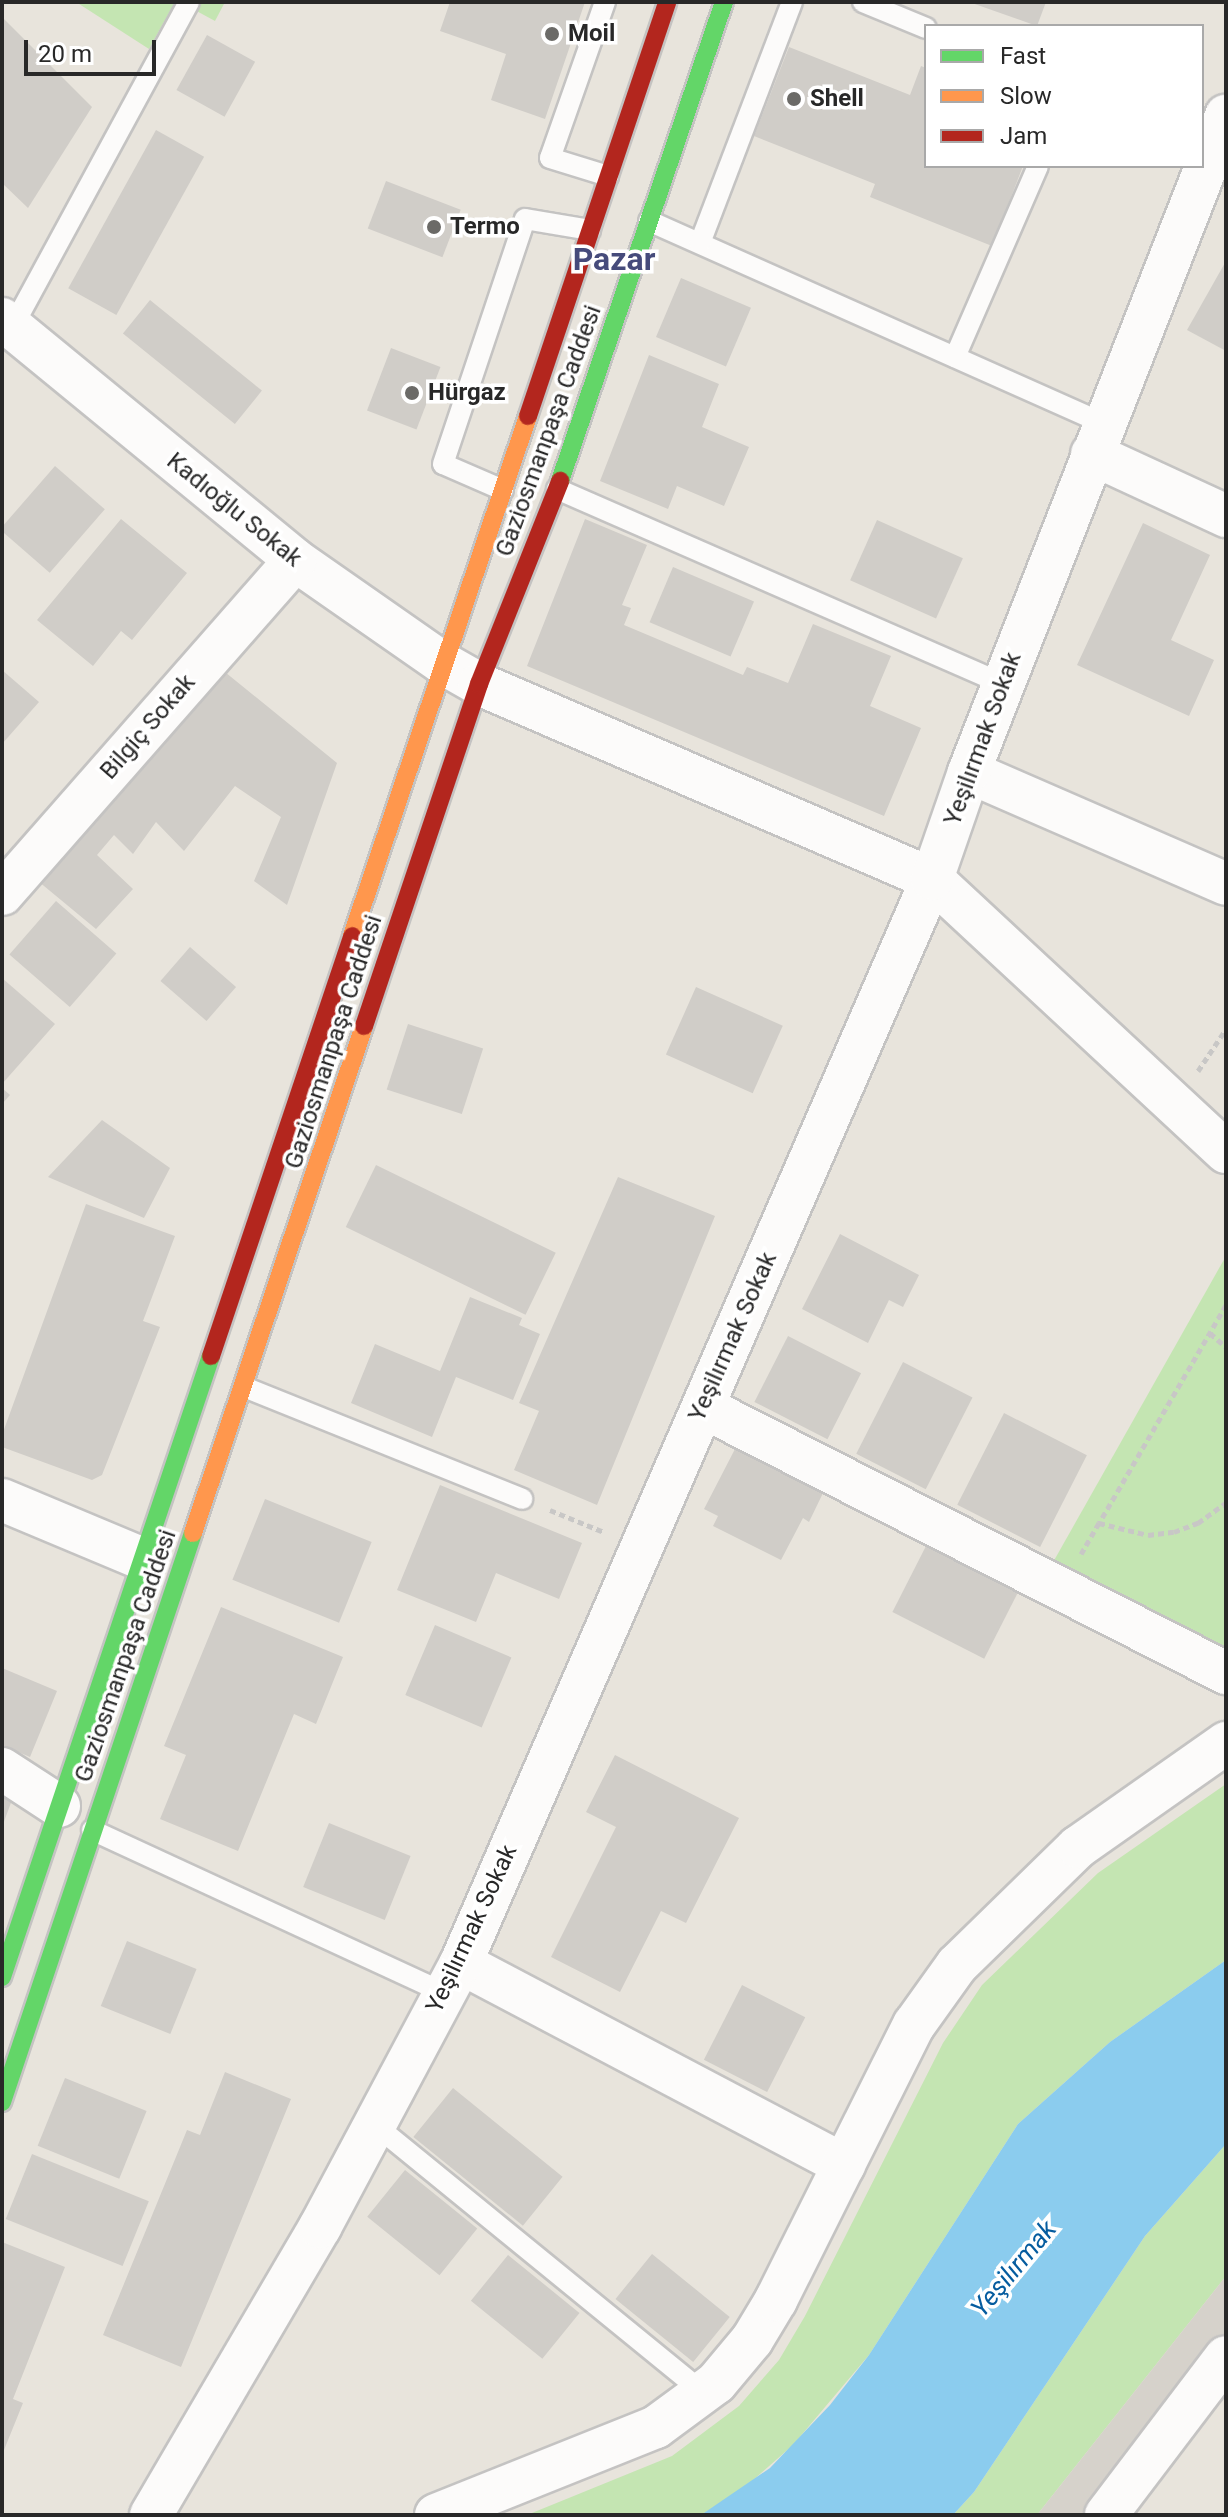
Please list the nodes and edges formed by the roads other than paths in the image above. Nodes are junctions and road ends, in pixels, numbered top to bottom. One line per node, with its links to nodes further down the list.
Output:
1 (189, 2): 14 (lane)
2 (605, 2): 10 (lane)
3 (667, 2): 10 (main road, Gaziosmanpaşa Caddesi)
4 (724, 2): 11 (main road, Gaziosmanpaşa Caddesi)
5 (792, 2): 13 (lane)
6 (863, 2): 7 (lane)
7 (924, 27)
8 (1226, 116): 16 (street, Yeşilırmak Sokak)
9 (1037, 168): 15 (lane)
10 (608, 176): 12 (main road, Gaziosmanpaşa Caddesi)
11 (649, 221): 13 (lane); 17 (main road, Gaziosmanpaşa Caddesi)
12 (590, 230): 18 (main road, Gaziosmanpaşa Caddesi); 18 (lane)
13 (700, 243): 15 (lane)
14 (7, 324): 20 (street, Kadıoğlu Sokak)
15 (955, 357): 16 (lane)
16 (1098, 439): 19 (street); 22 (street, Yeşilırmak Sokak)
17 (557, 489): 21 (main road, Gaziosmanpaşa Caddesi); 22 (lane)
18 (503, 490): 21 (main road, Gaziosmanpaşa Caddesi)
19 (1226, 516)
20 (295, 560): 21 (street, Kadıoğlu Sokak); 26 (street, Bilgiç Sokak)
21 (462, 674): 24 (street, Kadıoğlu Sokak); 28 (main road, Gaziosmanpaşa Caddesi); 32 (main road, Gaziosmanpaşa Caddesi)
22 (1003, 684): 23 (street, Yeşilırmak Sokak)
23 (969, 772): 24 (street, Yeşilırmak Sokak); 25 (street)
24 (932, 879): 27 (street, Kadıoğlu Sokak); 29 (street, Yeşilırmak Sokak)
25 (1226, 884)
26 (2, 894)
27 (1226, 1152)
28 (244, 1387): 30 (lane); 37 (main road, Gaziosmanpaşa Caddesi)
29 (703, 1407): 33 (street); 39 (street, Yeşilırmak Sokak)
30 (522, 1499)
31 (2, 1500): 32 (street)
32 (143, 1559): 36 (main road, Gaziosmanpaşa Caddesi)
33 (1226, 1673)
34 (1226, 1743): 42 (street)
35 (2, 1769): 36 (street)
36 (59, 1806): 38 (main road, Gaziosmanpaşa Caddesi)
37 (92, 1830): 39 (lane); 40 (main road, Gaziosmanpaşa Caddesi)
38 (2, 1977)
39 (453, 1978): 41 (street, Yeşilırmak Sokak); 42 (street)
40 (2, 2102)
41 (374, 2124): 44 (lane); 45 (street, Yeşilırmak Sokak)
42 (844, 2165): 44 (street)
43 (1226, 2357): 47 (street)
44 (704, 2393): 46 (street)
45 (151, 2515)
46 (436, 2515)
47 (1106, 2515)

